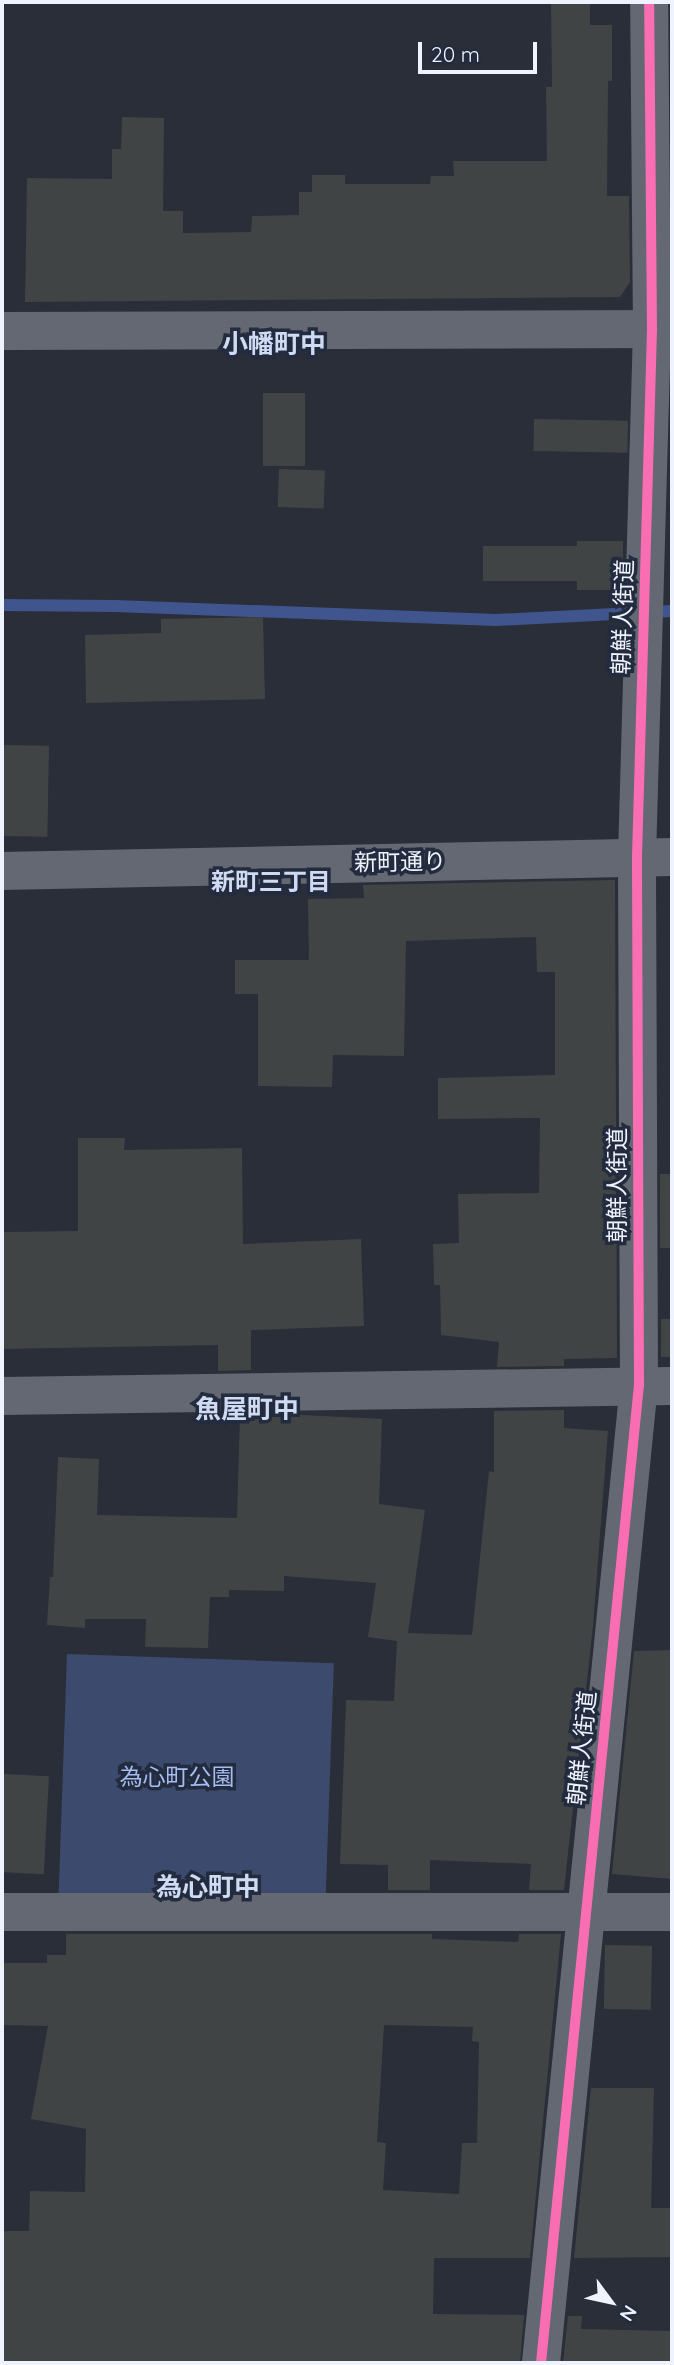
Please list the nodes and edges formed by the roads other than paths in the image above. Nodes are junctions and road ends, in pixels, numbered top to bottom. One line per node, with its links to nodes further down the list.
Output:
1 (649, 2): 2 (street, 朝鮮人街道)
2 (662, 329): 3 (street); 4 (street, 朝鮮人街道)
3 (2, 331)
4 (654, 857): 5 (street, 新町通り); 6 (street, 朝鮮人街道)
5 (2, 871)
6 (656, 1386): 7 (street); 9 (street, 朝鮮人街道)
7 (2, 1396)
8 (2, 1912): 9 (street)
9 (586, 1912): 10 (street); 11 (street, 朝鮮人街道)
10 (672, 1912)
11 (541, 2363)

